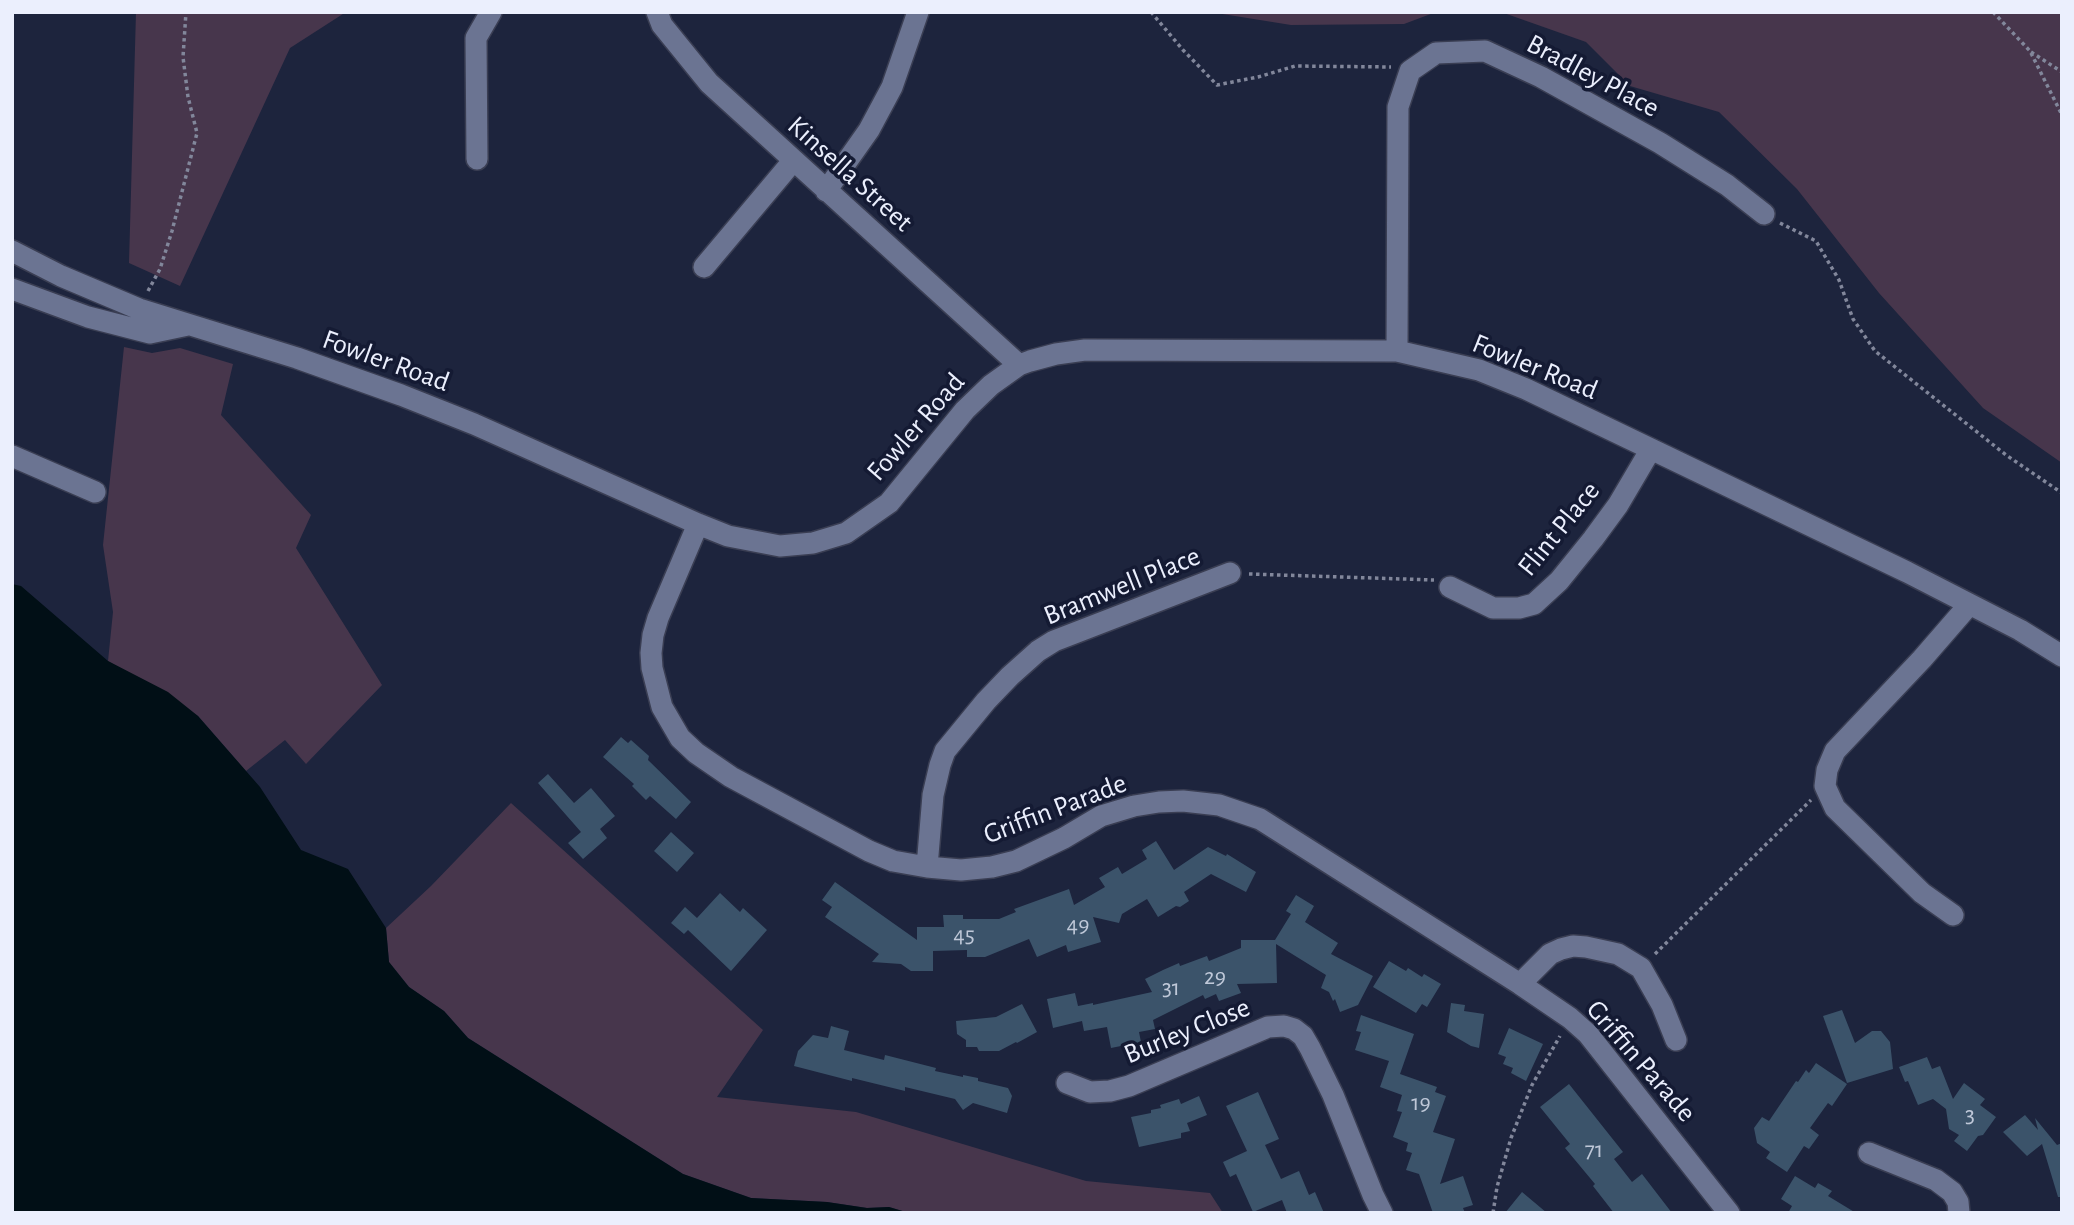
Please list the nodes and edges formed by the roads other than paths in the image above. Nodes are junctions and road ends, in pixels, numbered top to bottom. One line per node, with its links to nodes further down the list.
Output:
1 (491, 12): 4 (street)
2 (657, 12): 5 (street, Kinsella Street)
3 (918, 12): 6 (street)
4 (477, 159)
5 (793, 160): 6 (street, Kinsella Street); 9 (street)
6 (827, 191): 13 (street, Kinsella Street)
7 (1764, 214): 12 (street, Bradley Place)
8 (12, 251): 11 (street, Fowler Road)
9 (704, 267)
10 (12, 289): 11 (street)
11 (188, 325): 17 (street, Fowler Road)
12 (1397, 351): 13 (street, Fowler Road); 14 (street, Fowler Road)
13 (1019, 365): 17 (street, Fowler Road)
14 (1651, 449): 19 (street, Flint Place); 20 (street, Fowler Road)
15 (12, 456): 16 (street)
16 (94, 492)
17 (698, 524): 22 (street, Griffin Parade)
18 (1230, 573): 22 (street, Bramwell Place)
19 (1450, 587)
20 (1968, 606): 21 (street, Fowler Road); 23 (street)
21 (2062, 656)
22 (927, 867): 24 (street, Griffin Parade)
23 (1953, 915)
24 (1520, 984): 25 (street); 29 (street, Griffin Parade)
25 (1676, 1040)
26 (1067, 1083): 28 (street, Burley Close)
27 (1869, 1153): 30 (street)
28 (1382, 1213)
29 (1729, 1213)
30 (1959, 1213)

